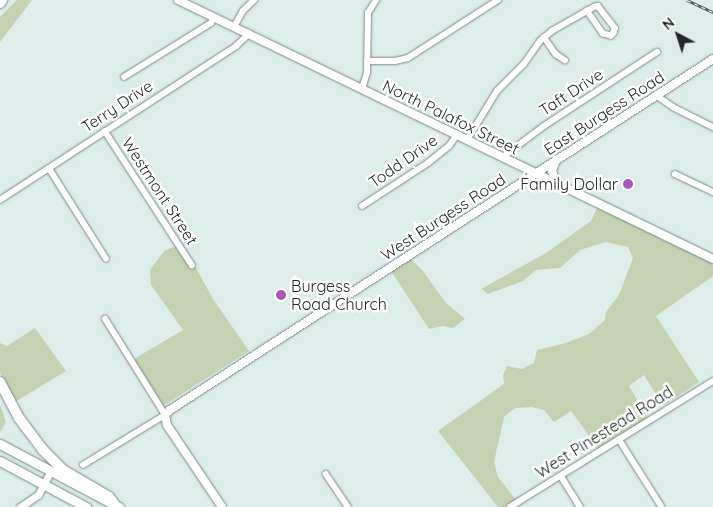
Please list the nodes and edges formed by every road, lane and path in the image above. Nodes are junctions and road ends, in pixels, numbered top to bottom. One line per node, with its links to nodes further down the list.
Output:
1 (178, 0): 6 (main road, North Palafox Street)
2 (254, 0): 7 (street)
3 (376, 0): 13 (street)
4 (498, 0): 13 (street)
5 (587, 11): 5 (street); 9 (street)
6 (214, 18): 7 (main road, North Palafox Street); 14 (street)
7 (234, 27): 8 (main road, North Palafox Street)
8 (249, 34): 15 (main road, North Palafox Street); 18 (street, Terry Drive)
9 (544, 37): 12 (street); 20 (street)
10 (657, 52): 21 (street, Taft Drive)
11 (713, 59): 16 (main road, East Burgess Road)
12 (565, 60)
13 (367, 61): 15 (street)
14 (124, 77)
15 (362, 89): 19 (main road, North Palafox Street)
16 (656, 96): 17 (street); 22 (main road, East Burgess Road)
17 (713, 126)
18 (105, 131): 23 (street, Terry Drive); 32 (street, Westmont Street)
19 (457, 136): 20 (main road, North Palafox Street); 29 (street, Todd Drive)
20 (467, 140): 21 (main road, North Palafox Street)
21 (502, 157): 24 (main road, North Palafox Street)
22 (556, 160): 24 (main road, East Burgess Road); 26 (main road)
23 (49, 168): 28 (street, Terry Drive); 30 (street)
24 (536, 174): 26 (main road, North Palafox Street); 36 (main road, West Burgess Road)
25 (675, 174): 27 (street)
26 (556, 184): 31 (main road, North Palafox Street)
27 (713, 192)
28 (0, 200)
29 (362, 206)
30 (106, 258)
31 (713, 259)
32 (192, 265)
33 (105, 319): 36 (street)
34 (713, 381): 37 (street, West Pinestead Road)
35 (0, 382): 45 (highway)
36 (165, 414): 40 (street, West Burgess Road); 48 (main road)
37 (619, 439): 43 (street, West Pinestead Road); 52 (street)
38 (0, 444): 41 (main road)
39 (0, 461): 44 (main road)
40 (84, 465)
41 (51, 472): 44 (street); 45 (main road)
42 (326, 474): 49 (street)
43 (561, 476): 50 (street, West Pinestead Road); 51 (street)
44 (44, 486): 45 (main road); 46 (street); 47 (main road)
45 (114, 506)
46 (20, 507)
47 (86, 507)
48 (222, 507)
49 (348, 507)
50 (510, 507)
51 (580, 507)
52 (662, 507)

